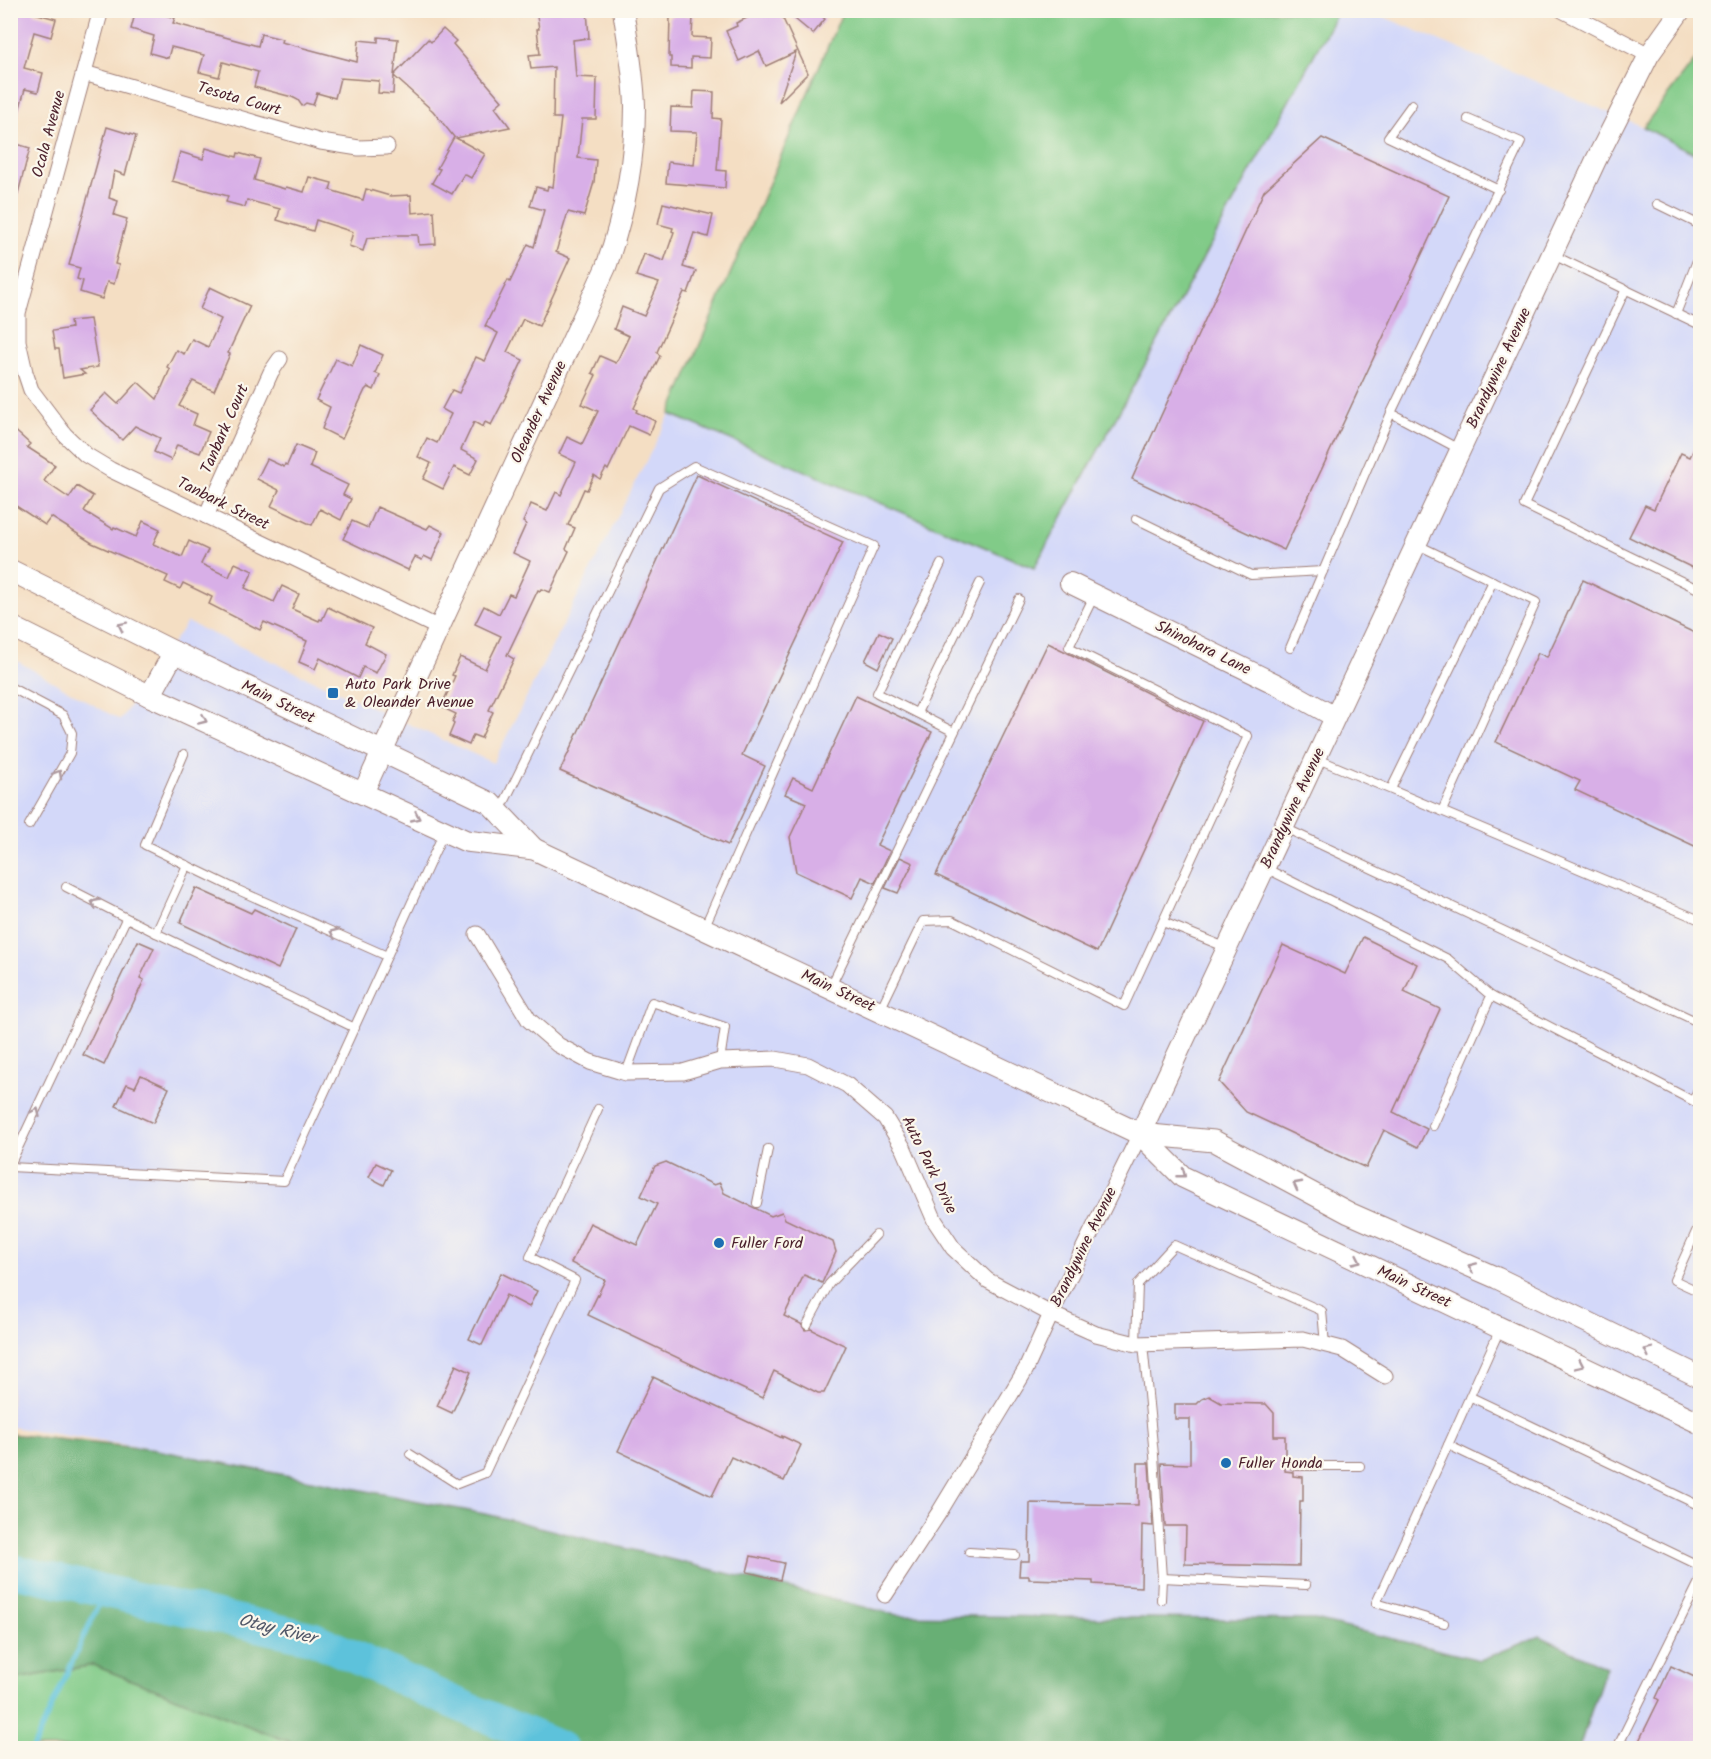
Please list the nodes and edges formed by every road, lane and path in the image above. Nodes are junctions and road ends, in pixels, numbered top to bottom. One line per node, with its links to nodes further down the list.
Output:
1 (101, 10): 6 (street, Ocala Avenue)
2 (623, 10): 35 (street, Oleander Avenue)
3 (1562, 10): 5 (street)
4 (1681, 10): 5 (street, Brandywine Avenue)
5 (1649, 55): 14 (street, Brandywine Avenue)
6 (84, 73): 9 (street, Tesota Court); 19 (street, Ocala Avenue)
7 (1412, 104): 10 (lane)
8 (1468, 119): 10 (lane)
9 (387, 147)
10 (1498, 190): 20 (lane)
11 (1657, 204): 12 (lane)
12 (1701, 225)
13 (1701, 253): 16 (lane)
14 (1552, 254): 15 (lane); 21 (street, Brandywine Avenue)
15 (1626, 290): 16 (lane); 31 (lane)
16 (1676, 314): 17 (lane)
17 (1701, 325)
18 (279, 359): 22 (street, Tanbark Court)
19 (25, 372): 22 (street, Tanbark Street)
20 (1390, 413): 21 (lane); 27 (lane)
21 (1461, 449): 24 (street, Brandywine Avenue)
22 (206, 516): 35 (street, Tanbark Street)
23 (1136, 519): 27 (lane)
24 (1416, 544): 28 (lane); 41 (street, Brandywine Avenue)
25 (941, 564): 40 (lane)
26 (10, 570): 37 (main road, Main Street, one-way to 26)
27 (1323, 571): 36 (lane)
28 (1493, 581): 46 (lane); 48 (lane)
29 (980, 582): 40 (lane)
30 (1070, 583): 32 (street, Shinohara Lane)
31 (1701, 590)
32 (1095, 595): 41 (street, Shinohara Lane); 59 (lane)
33 (1019, 599): 42 (lane)
34 (10, 626): 39 (main road, Main Street)
35 (439, 628): 43 (street, Oleander Avenue)
36 (1290, 648)
37 (174, 652): 39 (main road); 43 (main road, Main Street)
38 (10, 687): 50 (lane, one-way to 38)
39 (150, 696): 47 (main road, Main Street, one-way to 47)
40 (917, 713): 42 (lane)
41 (1335, 717): 45 (street, Brandywine Avenue)
42 (954, 732): 65 (lane)
43 (382, 752): 47 (street, Oleander Avenue); 49 (main road, Main Street)
44 (184, 754): 54 (lane)
45 (1316, 758): 46 (lane); 51 (street, Brandywine Avenue)
46 (1391, 789): 48 (lane)
47 (363, 793): 52 (main road, Main Street, one-way to 52)
48 (1442, 811): 58 (lane)
49 (500, 812): 53 (main road, Main Street); 60 (lane)
50 (29, 825)
51 (1284, 827): 55 (street, Brandywine Avenue); 68 (lane)
52 (445, 831): 53 (main road, Main Street); 64 (lane)
53 (534, 849): 60 (main road, Main Street)
54 (187, 865): 61 (lane); 64 (lane, one-way to 54)
55 (1265, 868): 63 (street, Brandywine Avenue); 66 (lane)
56 (66, 887): 57 (lane, one-way to 56)
57 (126, 919): 61 (lane); 77 (lane, one-way to 57)
58 (1701, 920)
59 (1162, 922): 63 (lane); 67 (lane)
60 (704, 928): 65 (main road, Main Street)
61 (156, 933): 69 (lane)
62 (477, 934): 71 (street, Auto Park Drive)
63 (1227, 948): 75 (street, Brandywine Avenue)
64 (387, 956): 69 (lane)
65 (830, 987): 67 (main road, Main Street)
66 (1491, 996): 72 (lane); 74 (lane)
67 (880, 1011): 75 (main road, Main Street)
68 (1701, 1023)
69 (355, 1028): 77 (lane)
70 (720, 1061): 71 (street, Auto Park Drive); 71 (lane); 83 (street, Auto Park Drive)
71 (626, 1073)
72 (1701, 1085)
73 (598, 1109): 93 (lane)
74 (1433, 1126)
75 (1140, 1134): 83 (street, Brandywine Avenue); 85 (main road, Main Street, one-way to 85); 89 (main road, Main Street, one-way to 75)
76 (768, 1149): 78 (lane)
77 (10, 1166)
78 (757, 1203)
79 (1701, 1223): 81 (lane)
80 (876, 1235): 84 (lane)
81 (1698, 1237): 82 (lane)
82 (1701, 1292)
83 (1051, 1314): 86 (street, Auto Park Drive); 103 (street, Brandywine Avenue)
84 (807, 1325)
85 (1500, 1327): 90 (lane); 91 (main road, Main Street, one-way to 91)
86 (1140, 1344): 87 (street, Auto Park Drive); 87 (lane); 100 (lane)
87 (1325, 1345): 88 (street, Auto Park Drive)
88 (1385, 1376)
89 (1701, 1377)
90 (1471, 1397): 92 (lane); 96 (lane)
91 (1701, 1423)
92 (1449, 1445): 99 (lane); 105 (lane)
93 (410, 1454)
94 (1294, 1466): 95 (lane)
95 (1360, 1466)
96 (1701, 1506)
97 (969, 1552): 98 (lane)
98 (1015, 1555)
99 (1701, 1566)
100 (1162, 1578): 102 (lane); 104 (lane)
101 (1701, 1580): 106 (lane)
102 (1306, 1585)
103 (885, 1595)
104 (1161, 1600)
105 (1444, 1623)
106 (1617, 1749)

